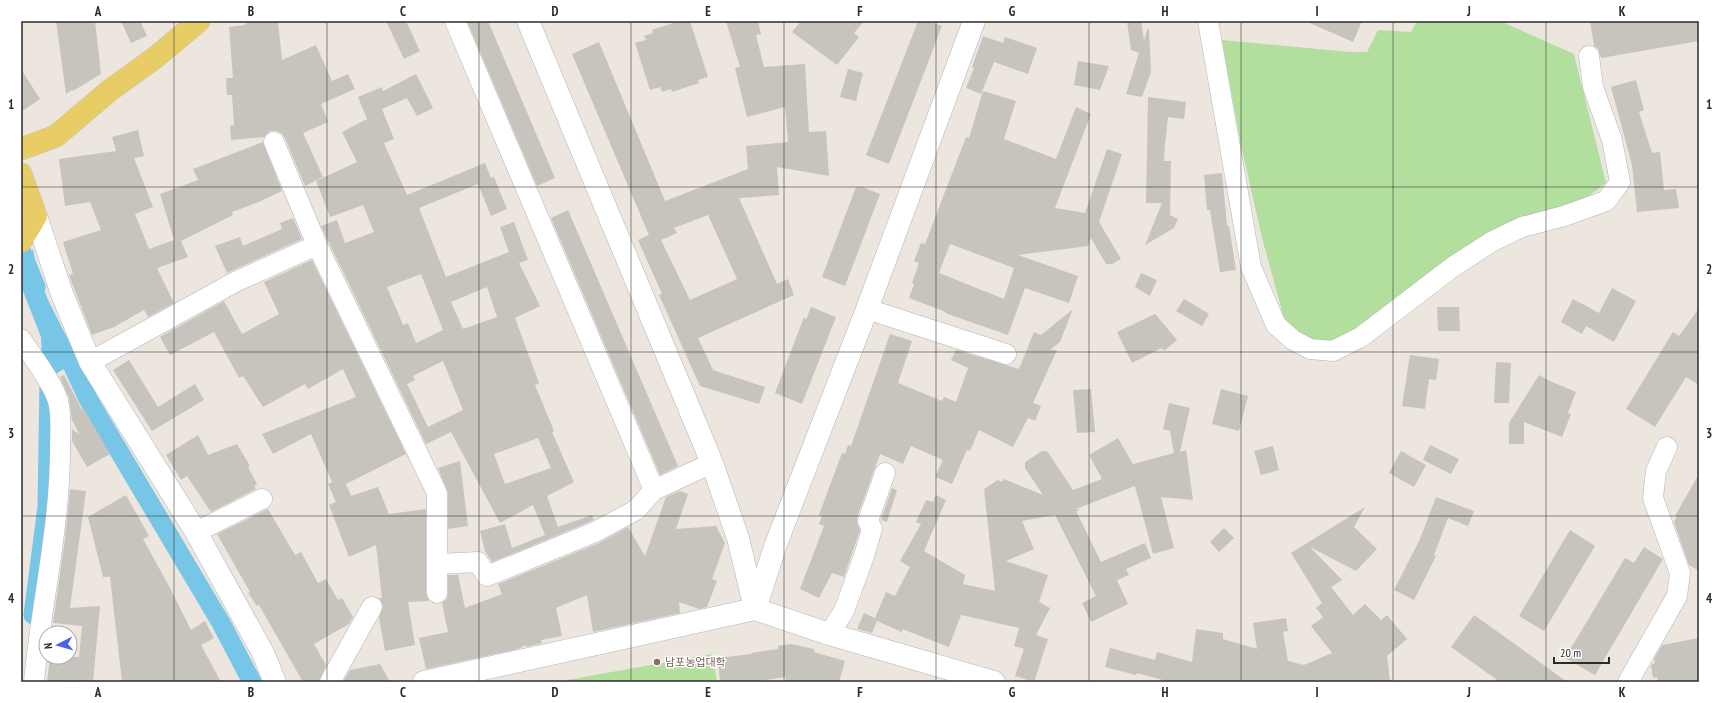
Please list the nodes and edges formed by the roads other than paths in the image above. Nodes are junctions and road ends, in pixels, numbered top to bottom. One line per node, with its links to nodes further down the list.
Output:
1 (199, 21): 8 (main road)
2 (455, 21): 19 (street)
3 (528, 21): 17 (street)
4 (974, 21): 12 (street)
5 (1208, 21): 6 (street)
6 (1589, 56)
7 (274, 142): 11 (street)
8 (21, 149)
9 (22, 179): 10 (main road)
10 (28, 230): 15 (street)
11 (317, 245): 15 (street); 22 (street)
12 (867, 309): 14 (street); 25 (street)
13 (21, 339): 28 (street)
14 (1006, 354)
15 (90, 362): 21 (street)
16 (1667, 448): 32 (street)
17 (712, 463): 19 (street); 25 (street)
18 (885, 473): 26 (street)
19 (654, 490): 22 (street)
20 (262, 499): 21 (street)
21 (196, 532): 29 (street)
22 (438, 564): 23 (street)
23 (437, 593)
24 (372, 607): 30 (street)
25 (755, 609): 26 (street); 31 (street)
26 (829, 634): 27 (street)
27 (985, 681)
28 (34, 682)
29 (275, 682)
30 (330, 682)
31 (424, 682)
32 (1628, 682)

